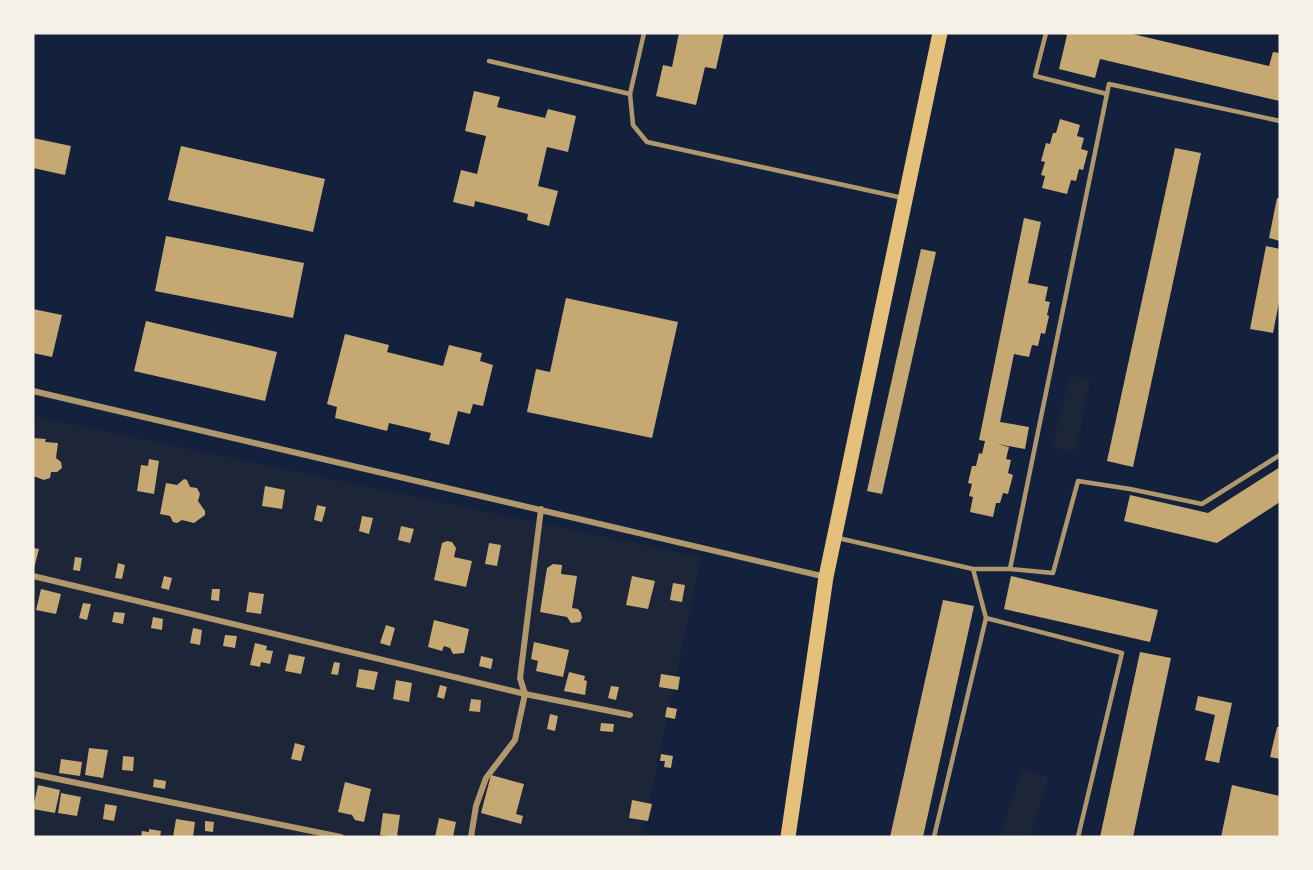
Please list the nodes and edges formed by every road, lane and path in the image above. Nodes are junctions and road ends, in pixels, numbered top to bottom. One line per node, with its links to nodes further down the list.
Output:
1 (644, 33): 5 (lane)
2 (940, 33): 8 (main road)
3 (1046, 33): 6 (lane)
4 (489, 61): 5 (lane)
5 (630, 94): 8 (lane)
6 (1107, 94): 7 (lane); 14 (lane)
7 (1280, 121)
8 (905, 199): 12 (main road)
9 (33, 391): 11 (street)
10 (1280, 455): 14 (lane)
11 (541, 509): 16 (street); 18 (street)
12 (834, 537): 13 (lane); 16 (main road)
13 (973, 569): 14 (lane); 17 (lane)
14 (1010, 569)
15 (33, 576): 18 (street)
16 (826, 577): 23 (main road)
17 (986, 618): 24 (lane); 25 (lane)
18 (525, 694): 19 (street); 22 (street)
19 (630, 715)
20 (33, 774): 21 (street)
21 (341, 837)
22 (471, 837)
23 (788, 837)
24 (934, 837)
25 (1078, 837)

